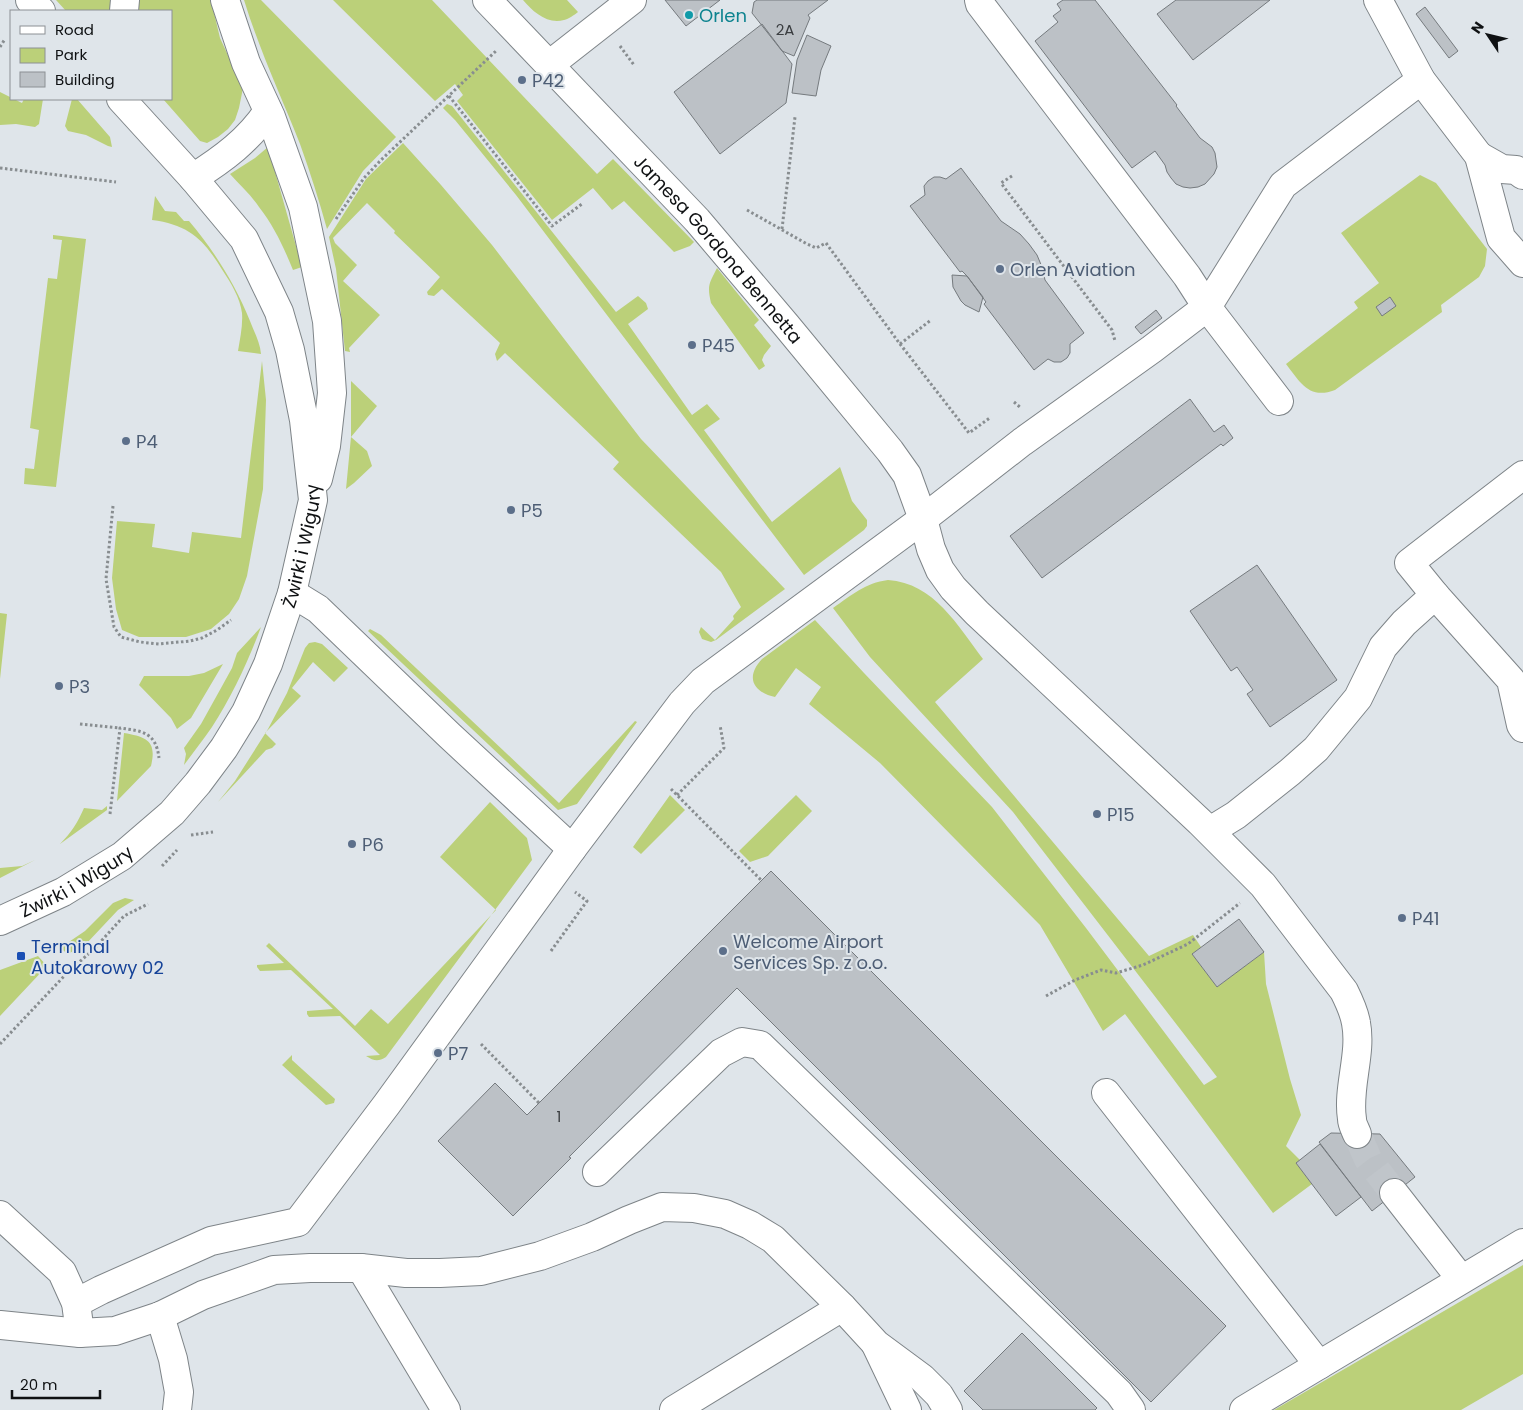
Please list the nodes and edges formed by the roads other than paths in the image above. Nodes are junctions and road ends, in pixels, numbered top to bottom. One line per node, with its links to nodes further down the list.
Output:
1 (30, 0): 7 (street)
2 (226, 0): 12 (street)
3 (486, 0): 8 (street, Jamesa Gordona Bennetta)
4 (632, 0): 8 (street)
5 (979, 0): 18 (street)
6 (1378, 0): 9 (street)
7 (40, 10)
8 (549, 65): 22 (street, Jamesa Gordona Bennetta)
9 (1421, 80): 13 (street); 18 (street)
10 (122, 100): 14 (street, Żwirki i Wigury)
11 (147, 100): 14 (street)
12 (268, 111): 16 (street); 21 (street)
13 (1479, 156): 15 (street); 17 (street)
14 (174, 157): 16 (street, Żwirki i Wigury)
15 (1523, 175)
16 (194, 178): 21 (street, Żwirki i Wigury)
17 (1523, 263)
18 (1207, 307): 19 (street); 22 (street)
19 (1279, 401)
20 (1523, 475): 24 (street)
21 (313, 500): 23 (street, Żwirki i Wigury)
22 (923, 519): 26 (street, Jamesa Gordona Bennetta); 27 (street)
23 (292, 593): 27 (street); 28 (street, Żwirki i Wigury)
24 (1435, 595): 25 (street); 26 (street)
25 (1523, 728)
26 (1210, 831): 30 (street, Jamesa Gordona Bennetta)
27 (572, 849): 37 (street)
28 (0, 921)
29 (1106, 1093): 43 (street)
30 (1357, 1134)
31 (597, 1172): 49 (street)
32 (1394, 1193): 36 (street)
33 (0, 1215): 37 (street)
34 (1523, 1243): 36 (street)
35 (361, 1268): 38 (street); 39 (street); 45 (street)
36 (1461, 1279): 43 (street)
37 (76, 1303): 41 (street)
38 (842, 1307): 42 (street); 46 (street)
39 (160, 1316): 41 (street); 44 (street)
40 (0, 1325): 41 (street)
41 (80, 1333)
42 (876, 1344): 47 (street); 48 (street)
43 (1319, 1365): 50 (street)
44 (177, 1410)
45 (446, 1410)
46 (674, 1410)
47 (907, 1410)
48 (948, 1410)
49 (1131, 1410)
50 (1244, 1410)

